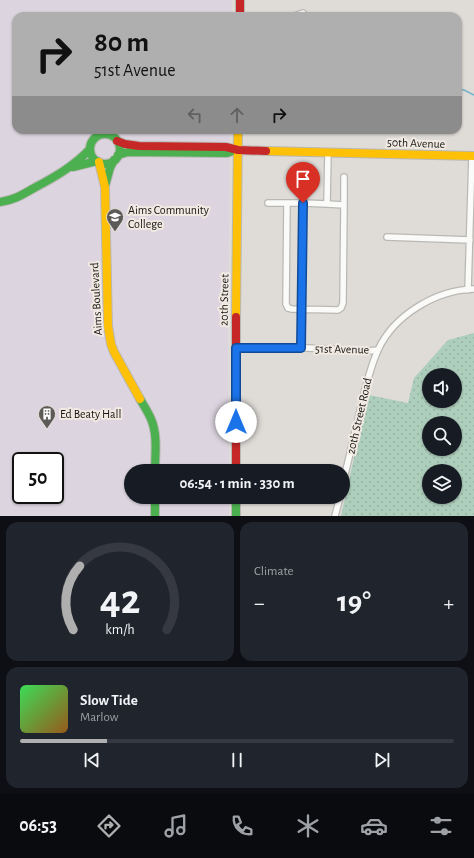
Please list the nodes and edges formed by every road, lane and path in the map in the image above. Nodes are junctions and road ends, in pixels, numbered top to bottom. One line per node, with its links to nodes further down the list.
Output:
1 (240, 0): 2 (street)
2 (240, 12)
3 (238, 134): 6 (street, 20th Street)
4 (117, 141): 5 (street); 6 (street, 50th Avenue); 9 (street)
5 (90, 149): 10 (street); 11 (street)
6 (238, 150): 7 (street, 50th Avenue); 9 (street, 50th Avenue); 24 (street, 20th Street)
7 (328, 152): 8 (street, 50th Avenue); 18 (street)
8 (473, 156): 21 (street)
9 (116, 158): 10 (street); 13 (street, Aims Boulevard)
10 (98, 162): 11 (street); 13 (street, Aims Boulevard)
11 (70, 168): 14 (street)
12 (344, 177): 19 (street)
13 (105, 187): 27 (street, Aims Boulevard)
14 (0, 202)
15 (268, 203): 16 (street)
16 (287, 203): 17 (street); 23 (street)
17 (303, 203): 18 (street); 23 (street)
18 (327, 204): 19 (street)
19 (344, 205): 23 (street)
20 (387, 237): 21 (street)
21 (470, 240): 22 (street)
22 (471, 290): 26 (street, 51st Avenue)
23 (302, 309): 25 (street)
24 (236, 348): 25 (street, 51st Avenue); 28 (street, 20th Street)
25 (301, 348): 26 (street, 51st Avenue)
26 (378, 350): 29 (street, 20th Street Road)
27 (155, 464)
28 (236, 464)
29 (347, 464)
30 (155, 504): 33 (street)
31 (236, 504): 34 (street)
32 (338, 504): 35 (street)
33 (155, 516)
34 (236, 516)
35 (335, 516)

